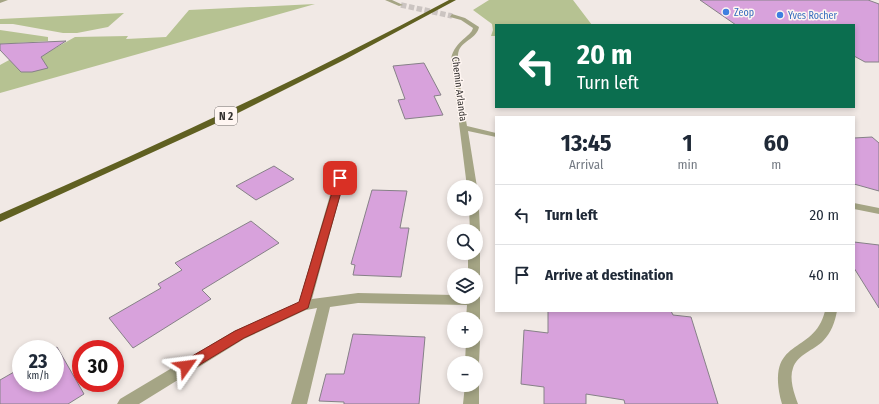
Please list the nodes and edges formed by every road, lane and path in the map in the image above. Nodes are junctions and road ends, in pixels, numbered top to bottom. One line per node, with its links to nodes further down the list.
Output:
1 (6, 0): 4 (street)
2 (387, 0): 5 (street)
3 (451, 1): 13 (highway, N 2)
4 (0, 2)
5 (401, 5)
6 (452, 16): 7 (street, Chemin Arlanda)
7 (465, 128): 8 (street); 10 (street, Chemin Arlanda)
8 (495, 135)
9 (340, 178): 16 (street)
10 (471, 180)
11 (855, 206): 12 (street)
12 (879, 210)
13 (0, 218)
14 (447, 298): 15 (street)
15 (325, 301): 16 (street); 20 (street)
16 (304, 305): 19 (street)
17 (831, 312): 22 (street)
18 (472, 392): 21 (street)
19 (125, 404)
20 (299, 404)
21 (471, 404)
22 (790, 404)

